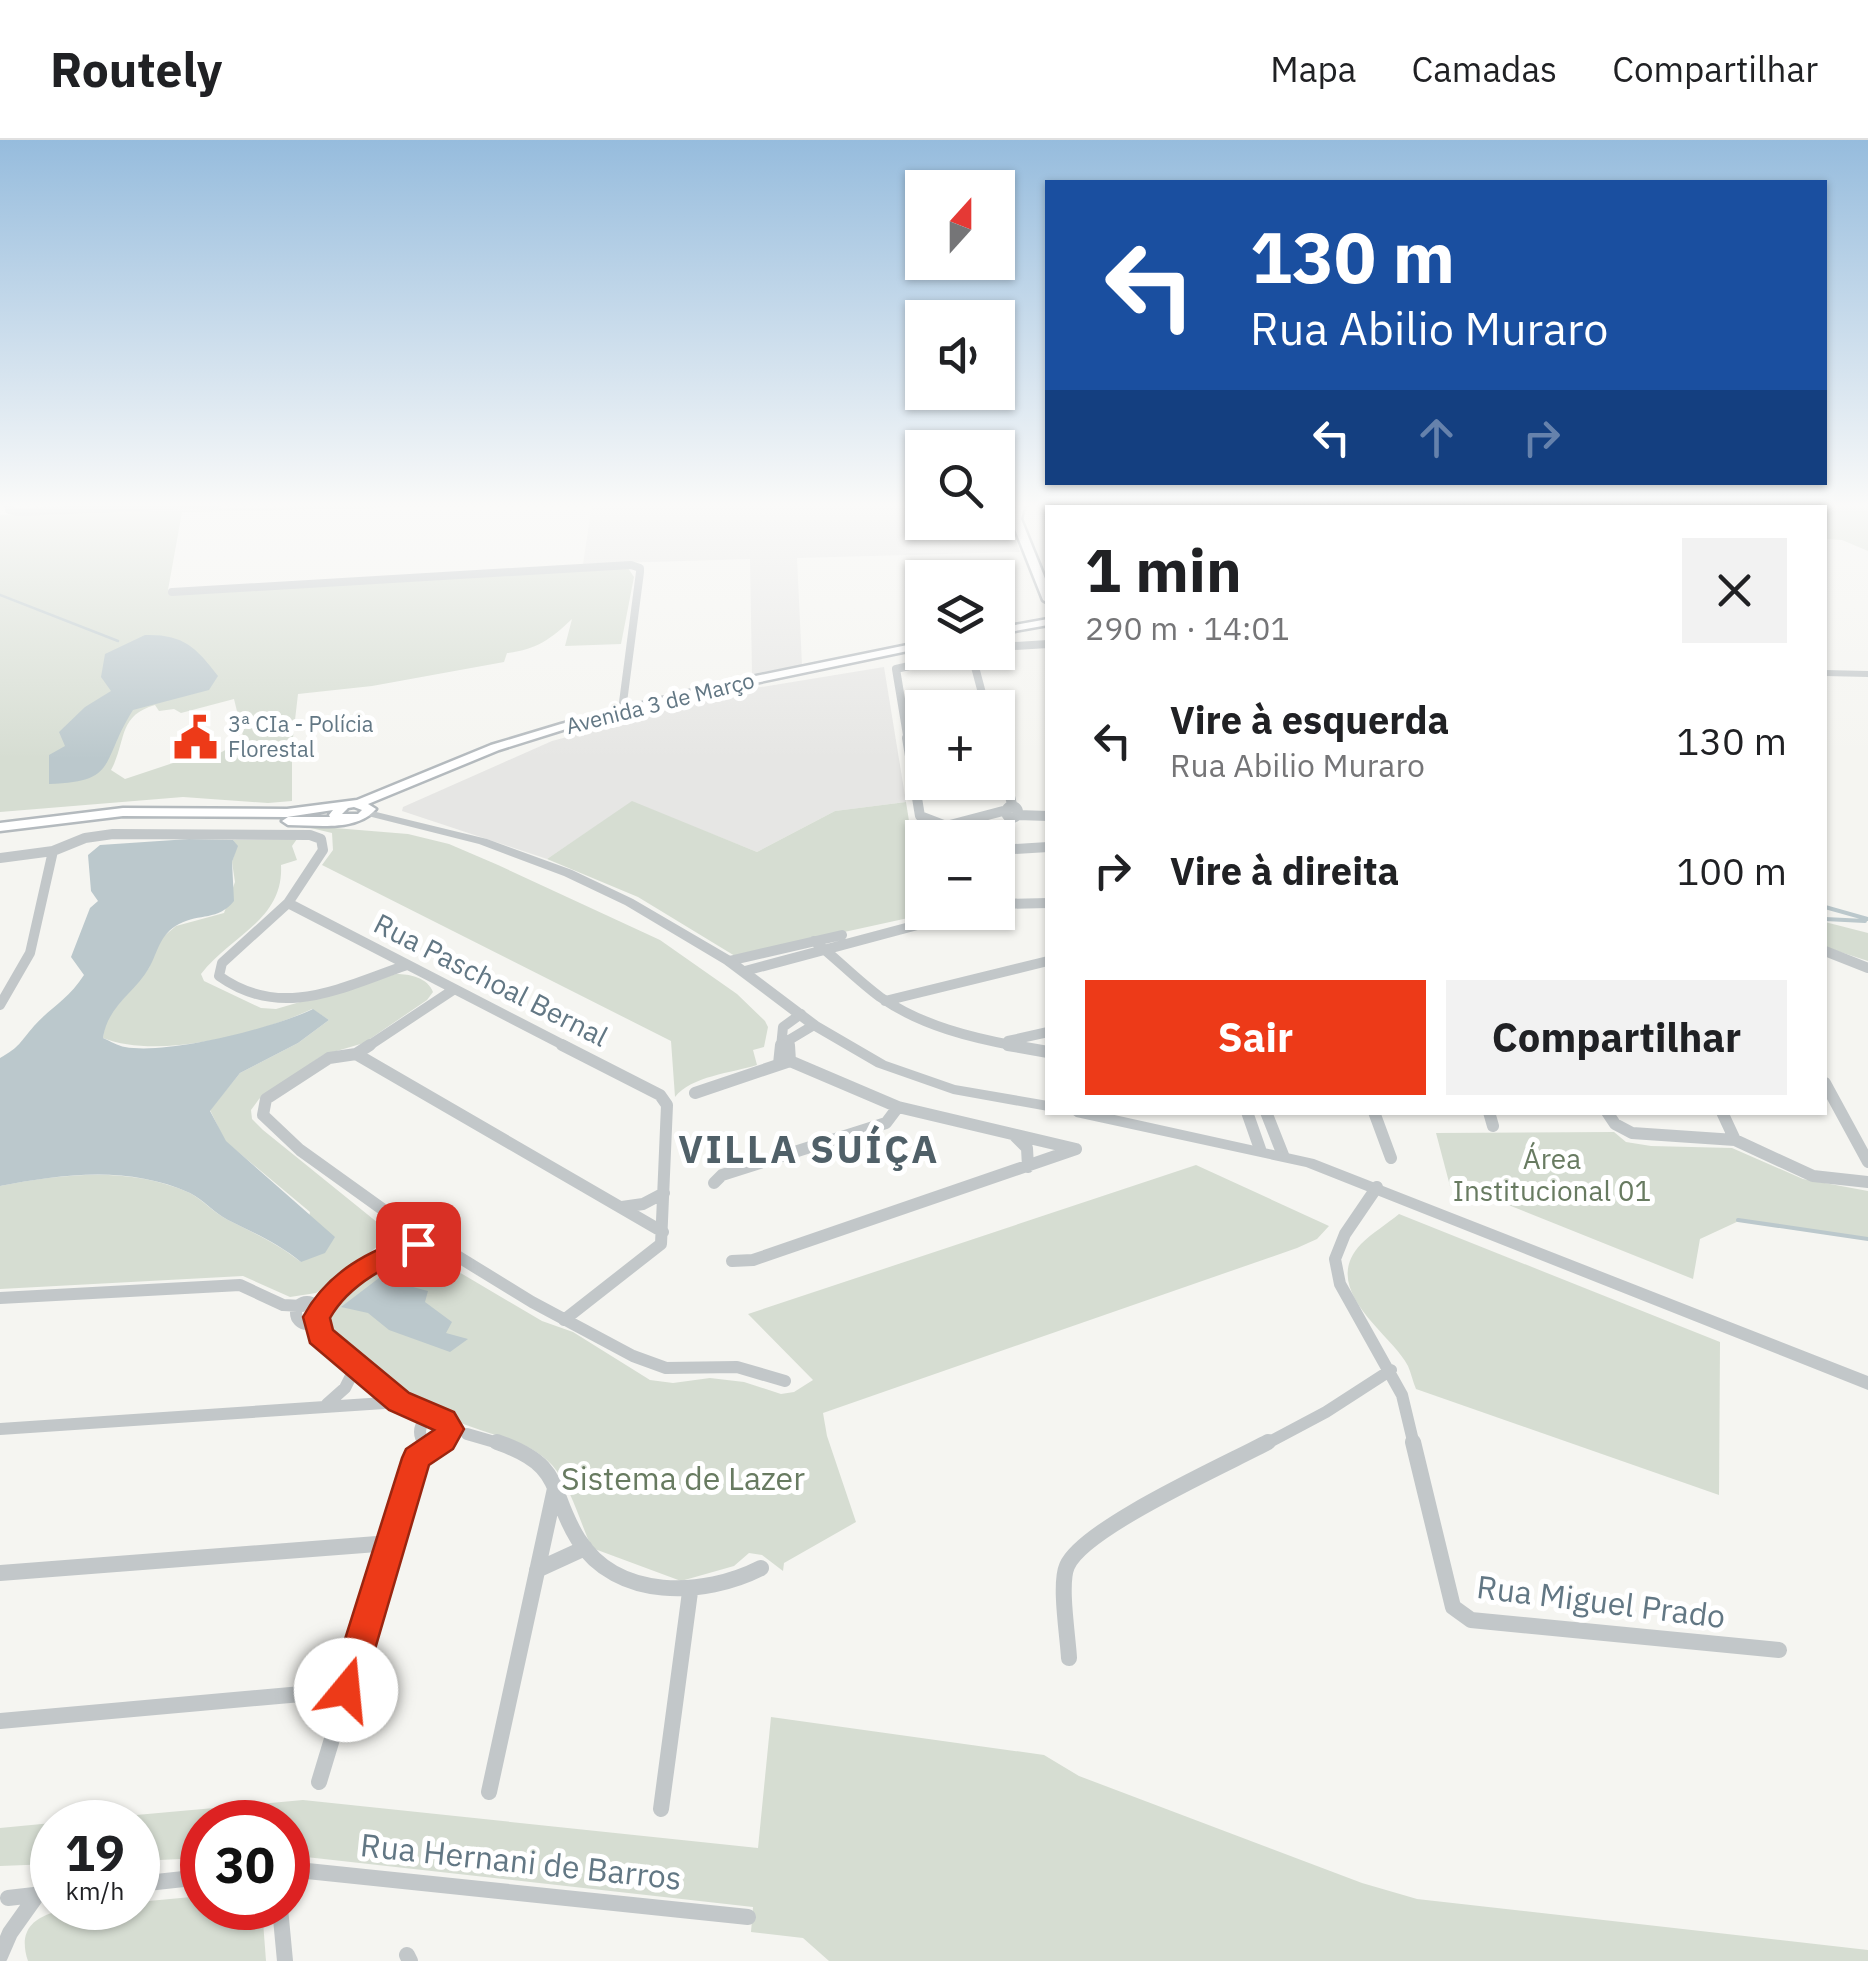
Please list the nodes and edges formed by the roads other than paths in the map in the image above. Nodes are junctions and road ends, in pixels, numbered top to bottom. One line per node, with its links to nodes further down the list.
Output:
1 (223, 589): 3 (street)
2 (638, 589): 14 (street)
3 (172, 592)
4 (1045, 624): 5 (main road)
5 (1030, 626): 6 (main road); 7 (street)
6 (1015, 629)
7 (1045, 643)
8 (1045, 645): 9 (street)
9 (1015, 647)
10 (905, 649): 14 (main road, Avenida 3 de Março)
11 (905, 667): 18 (street)
12 (1827, 673): 13 (street)
13 (1868, 674)
14 (622, 710): 17 (main road, Avenida 3 de Março)
15 (1009, 800): 18 (street)
16 (342, 806): 17 (main road); 20 (main road); 22 (main road)
17 (366, 808): 20 (main road, Avenida 3 de Março); 21 (street)
18 (1011, 811): 19 (street)
19 (1045, 816)
20 (350, 820): 21 (street); 23 (main road)
21 (412, 824): 35 (street)
22 (0, 827)
23 (0, 836)
24 (1045, 847): 25 (street)
25 (1015, 849)
26 (53, 852): 27 (street); 29 (street); 42 (street)
27 (0, 858)
28 (1045, 903): 30 (street)
29 (288, 904): 37 (street, Rua Paschoal Bernal); 37 (street)
30 (1015, 904)
31 (905, 923): 33 (street)
32 (905, 925): 33 (street)
33 (819, 944): 35 (street); 39 (street); 41 (street)
34 (1827, 952): 38 (street)
35 (729, 960): 39 (street)
36 (1045, 962): 41 (street)
37 (407, 966): 40 (street, Rua Paschoal Bernal)
38 (1868, 968)
39 (745, 971): 43 (street)
40 (453, 990): 48 (street); 70 (street, Rua Paschoal Bernal)
41 (885, 1001): 46 (street)
42 (0, 1005)
43 (802, 1014): 44 (street); 49 (street)
44 (814, 1025): 49 (street); 52 (street)
45 (1045, 1033): 46 (street)
46 (1001, 1043): 47 (street)
47 (1045, 1051)
48 (356, 1054): 71 (street); 72 (street)
49 (784, 1062): 51 (street); 53 (street)
50 (1827, 1088): 65 (street)
51 (695, 1094)
52 (1045, 1105)
53 (898, 1107): 60 (street); 67 (street)
54 (1091, 1115): 62 (street)
55 (1249, 1115): 62 (street)
56 (1267, 1115): 63 (street)
57 (1375, 1115): 64 (street)
58 (1723, 1115): 61 (street)
59 (1611, 1118): 61 (street)
60 (1014, 1134): 66 (street); 66 (street)
61 (1735, 1140): 68 (street)
62 (1260, 1150): 63 (street)
63 (1283, 1155): 69 (street)
64 (1391, 1158)
65 (1868, 1162)
66 (1028, 1168): 76 (street)
67 (714, 1182)
68 (1868, 1182)
69 (1377, 1188): 85 (street, Rua Miguel Prado); 87 (street)
70 (664, 1192): 71 (street); 73 (street)
71 (618, 1206): 73 (street)
72 (392, 1216): 74 (street); 75 (street)
73 (662, 1238): 81 (street)
74 (440, 1246): 75 (street); 81 (street)
75 (385, 1254): 77 (street)
76 (732, 1261)
77 (328, 1296): 79 (street); 80 (street)
78 (0, 1298): 79 (street)
79 (303, 1305): 80 (street); 82 (street)
80 (318, 1315): 82 (street); 83 (street)
81 (564, 1320): 86 (street)
82 (299, 1322): 83 (street)
83 (320, 1336): 84 (street)
84 (356, 1366): 88 (street); 89 (street)
85 (1392, 1370): 104 (street, Rua Miguel Prado); 105 (street)
86 (785, 1382)
87 (1868, 1383)
88 (399, 1402): 89 (street); 90 (street)
89 (327, 1404): 92 (street)
90 (414, 1410): 91 (street); 93 (street)
91 (442, 1422): 93 (street); 94 (street); 95 (street)
92 (0, 1429)
93 (418, 1434): 95 (street); 96 (street)
94 (467, 1434): 95 (street); 97 (street)
95 (440, 1442): 96 (street)
96 (416, 1458): 98 (street)
97 (556, 1483): 99 (street); 101 (street)
98 (390, 1542): 102 (street); 106 (street)
99 (585, 1548): 101 (street); 103 (street)
100 (762, 1568): 103 (street)
101 (537, 1570): 109 (street)
102 (0, 1573)
103 (690, 1592): 110 (street)
104 (1779, 1650)
105 (1069, 1658)
106 (346, 1690): 107 (street); 108 (street)
107 (0, 1720)
108 (319, 1782)
109 (489, 1792)
110 (661, 1810)
111 (310, 1871): 115 (street, Rua Hernani de Barros)
112 (30, 1896): 113 (street)
113 (3, 1900)
114 (30, 1911): 117 (street)
115 (748, 1917)
116 (282, 1930): 118 (street)
117 (0, 1956)
118 (285, 1961)

